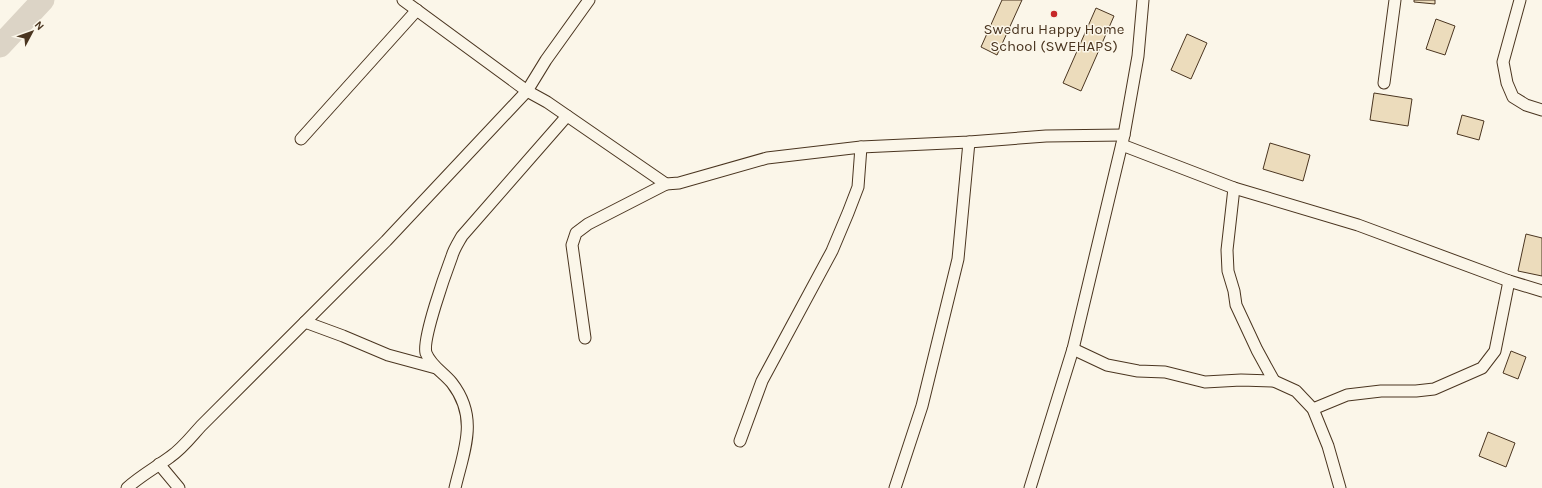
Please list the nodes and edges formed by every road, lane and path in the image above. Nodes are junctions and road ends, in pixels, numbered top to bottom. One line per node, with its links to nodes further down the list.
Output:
1 (403, 0): 6 (street)
2 (589, 0): 8 (street)
3 (1143, 0): 12 (street)
4 (1395, 0): 7 (street)
5 (1520, 0): 9 (street)
6 (417, 10): 8 (street); 11 (street)
7 (1384, 83)
8 (527, 91): 10 (street); 19 (street)
9 (1542, 110)
10 (567, 116): 15 (street); 22 (street)
11 (301, 139)
12 (1123, 140): 13 (street); 16 (street); 21 (street)
13 (969, 142): 14 (street); 30 (street)
14 (861, 147): 15 (street); 25 (street)
15 (666, 184): 20 (street)
16 (1234, 188): 17 (street); 23 (street)
17 (1509, 281): 18 (street); 24 (street)
18 (1542, 291)
19 (305, 322): 22 (street); 26 (street)
20 (585, 338)
21 (1073, 349): 23 (street); 31 (street)
22 (436, 368): 29 (street)
23 (1274, 381): 24 (street)
24 (1313, 409): 32 (street)
25 (740, 441)
26 (160, 464): 27 (street); 28 (street)
27 (127, 488)
28 (179, 488)
29 (455, 488)
30 (895, 488)
31 (1030, 488)
32 (1340, 488)

